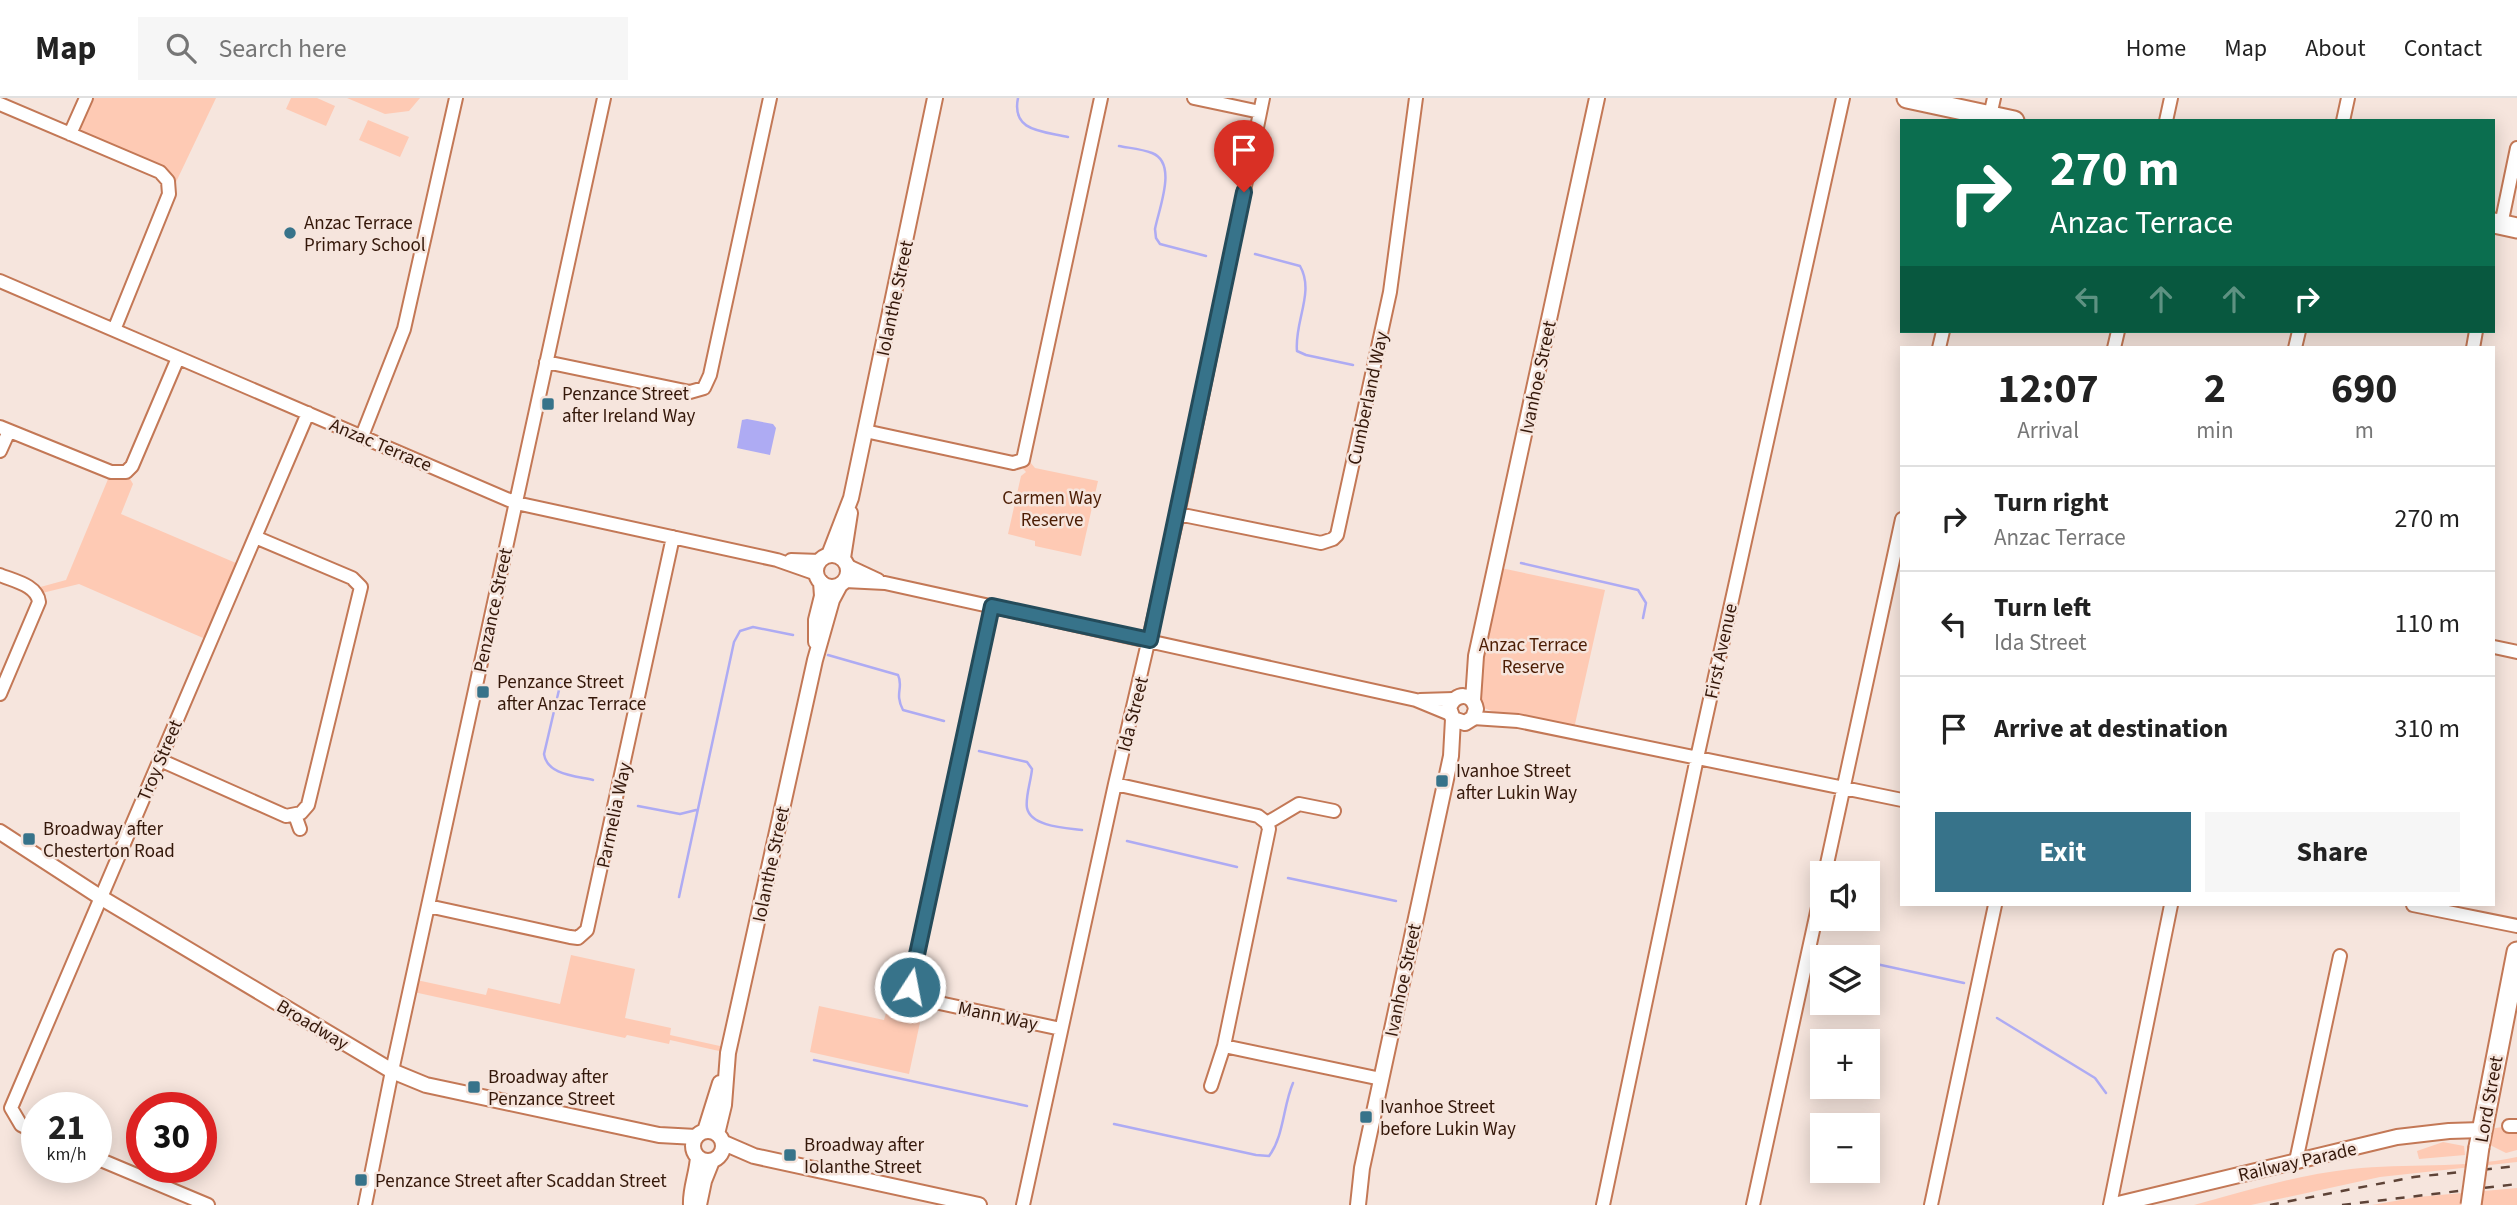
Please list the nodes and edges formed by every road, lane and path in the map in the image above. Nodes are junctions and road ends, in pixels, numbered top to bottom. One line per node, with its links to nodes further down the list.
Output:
1 (86, 98): 21 (street)
2 (456, 98): 31 (street)
3 (604, 98): 27 (street, Penzance Street)
4 (770, 98): 27 (street)
5 (935, 98): 30 (street, Iolanthe Street)
6 (1101, 98): 30 (street)
7 (1194, 98): 17 (street)
8 (1263, 98): 17 (street, Ida Street)
9 (1416, 98): 34 (street, Cumberland Way)
10 (1597, 98): 49 (street, Ivanhoe Street)
11 (1843, 98): 52 (street, First Avenue)
12 (1907, 98): 16 (main road)
13 (2171, 98): 19 (street)
14 (2348, 98): 20 (street)
15 (0, 104): 21 (street)
16 (1991, 111): 18 (main road)
17 (1260, 112): 34 (street, Ida Street)
18 (2009, 119)
19 (2166, 119)
20 (2343, 119)
21 (70, 134): 25 (street)
22 (2517, 148): 23 (street)
23 (2504, 225)
24 (0, 281): 25 (street, Anzac Terrace)
25 (114, 330): 26 (street, Anzac Terrace)
26 (178, 358): 28 (street, Anzac Terrace); 29 (street)
27 (546, 362): 33 (street, Penzance Street)
28 (308, 413): 31 (street, Anzac Terrace); 36 (street, Troy Street)
29 (5, 429): 32 (street)
30 (865, 431): 38 (street, Iolanthe Street)
31 (362, 436): 33 (street, Anzac Terrace)
32 (0, 451)
33 (516, 503): 37 (street, Anzac Terrace); 64 (street, Penzance Street)
34 (1178, 514): 43 (street, Ida Street)
35 (1900, 528): 55 (street)
36 (255, 537): 53 (street, Troy Street); 58 (street)
37 (673, 537): 38 (street, Anzac Terrace); 64 (street, Parmelia Way)
38 (830, 566): 40 (street, Iolanthe Street); 40 (street); 41 (street, Anzac Terrace); 46 (street, Iolanthe Street)
39 (0, 575): 47 (street)
40 (843, 583): 41 (street, Anzac Terrace); 46 (street, Iolanthe Street)
41 (885, 583): 42 (street, Anzac Terrace)
42 (992, 606): 43 (street, Anzac Terrace); 72 (street, Mann Way)
43 (1150, 640): 48 (street, Anzac Terrace); 54 (street, Ida Street)
44 (2495, 647): 45 (street)
45 (2517, 652)
46 (815, 660): 80 (street, Iolanthe Street)
47 (0, 694)
48 (1416, 700): 49 (street, Anzac Terrace); 50 (street, Anzac Terrace)
49 (1467, 707): 50 (street); 51 (street, Ivanhoe Street); 52 (street, Anzac Terrace)
50 (1451, 717): 51 (street, Ivanhoe Street)
51 (1451, 756): 75 (street, Ivanhoe Street)
52 (1697, 758): 55 (street, Anzac Terrace); 90 (street, First Avenue)
53 (159, 760): 58 (street); 63 (street, Troy Street)
54 (1115, 785): 59 (street); 72 (street, Ida Street)
55 (1844, 788): 56 (street, Anzac Terrace); 62 (street)
56 (1900, 800)
57 (1334, 811): 59 (street)
58 (295, 815): 60 (street)
59 (1267, 823): 73 (street)
60 (300, 829)
61 (0, 832): 63 (street, Broadway)
62 (1828, 861)
63 (100, 897): 74 (street, Broadway); 77 (street, Troy Street)
64 (428, 906): 74 (street, Penzance Street)
65 (1995, 906): 92 (street)
66 (2171, 906): 93 (street)
67 (2418, 906): 68 (street)
68 (2517, 926)
69 (1813, 931): 91 (street)
70 (2517, 952): 79 (main road, Lord Street)
71 (2340, 956): 81 (street)
72 (1061, 1029): 88 (street, Ida Street)
73 (1224, 1046): 75 (street); 76 (street)
74 (392, 1071): 80 (street, Broadway); 84 (street, Penzance Street)
75 (1381, 1079): 89 (street, Ivanhoe Street)
76 (1211, 1086)
77 (6, 1109): 78 (street)
78 (21, 1125)
79 (2481, 1139): 81 (street, Railway Parade); 94 (main road, Lord Street, bridge)
80 (708, 1146): 85 (street, Iolanthe Street); 86 (street, Iolanthe Street); 87 (street, Broadway)
81 (2296, 1161): 93 (street, Railway Parade)
82 (112, 1165): 83 (street)
83 (208, 1205)
84 (365, 1205)
85 (691, 1205)
86 (699, 1205)
87 (979, 1205)
88 (1023, 1205)
89 (1358, 1205)
90 (1603, 1205)
91 (1753, 1205)
92 (1931, 1205)
93 (2112, 1205)
94 (2471, 1205)

